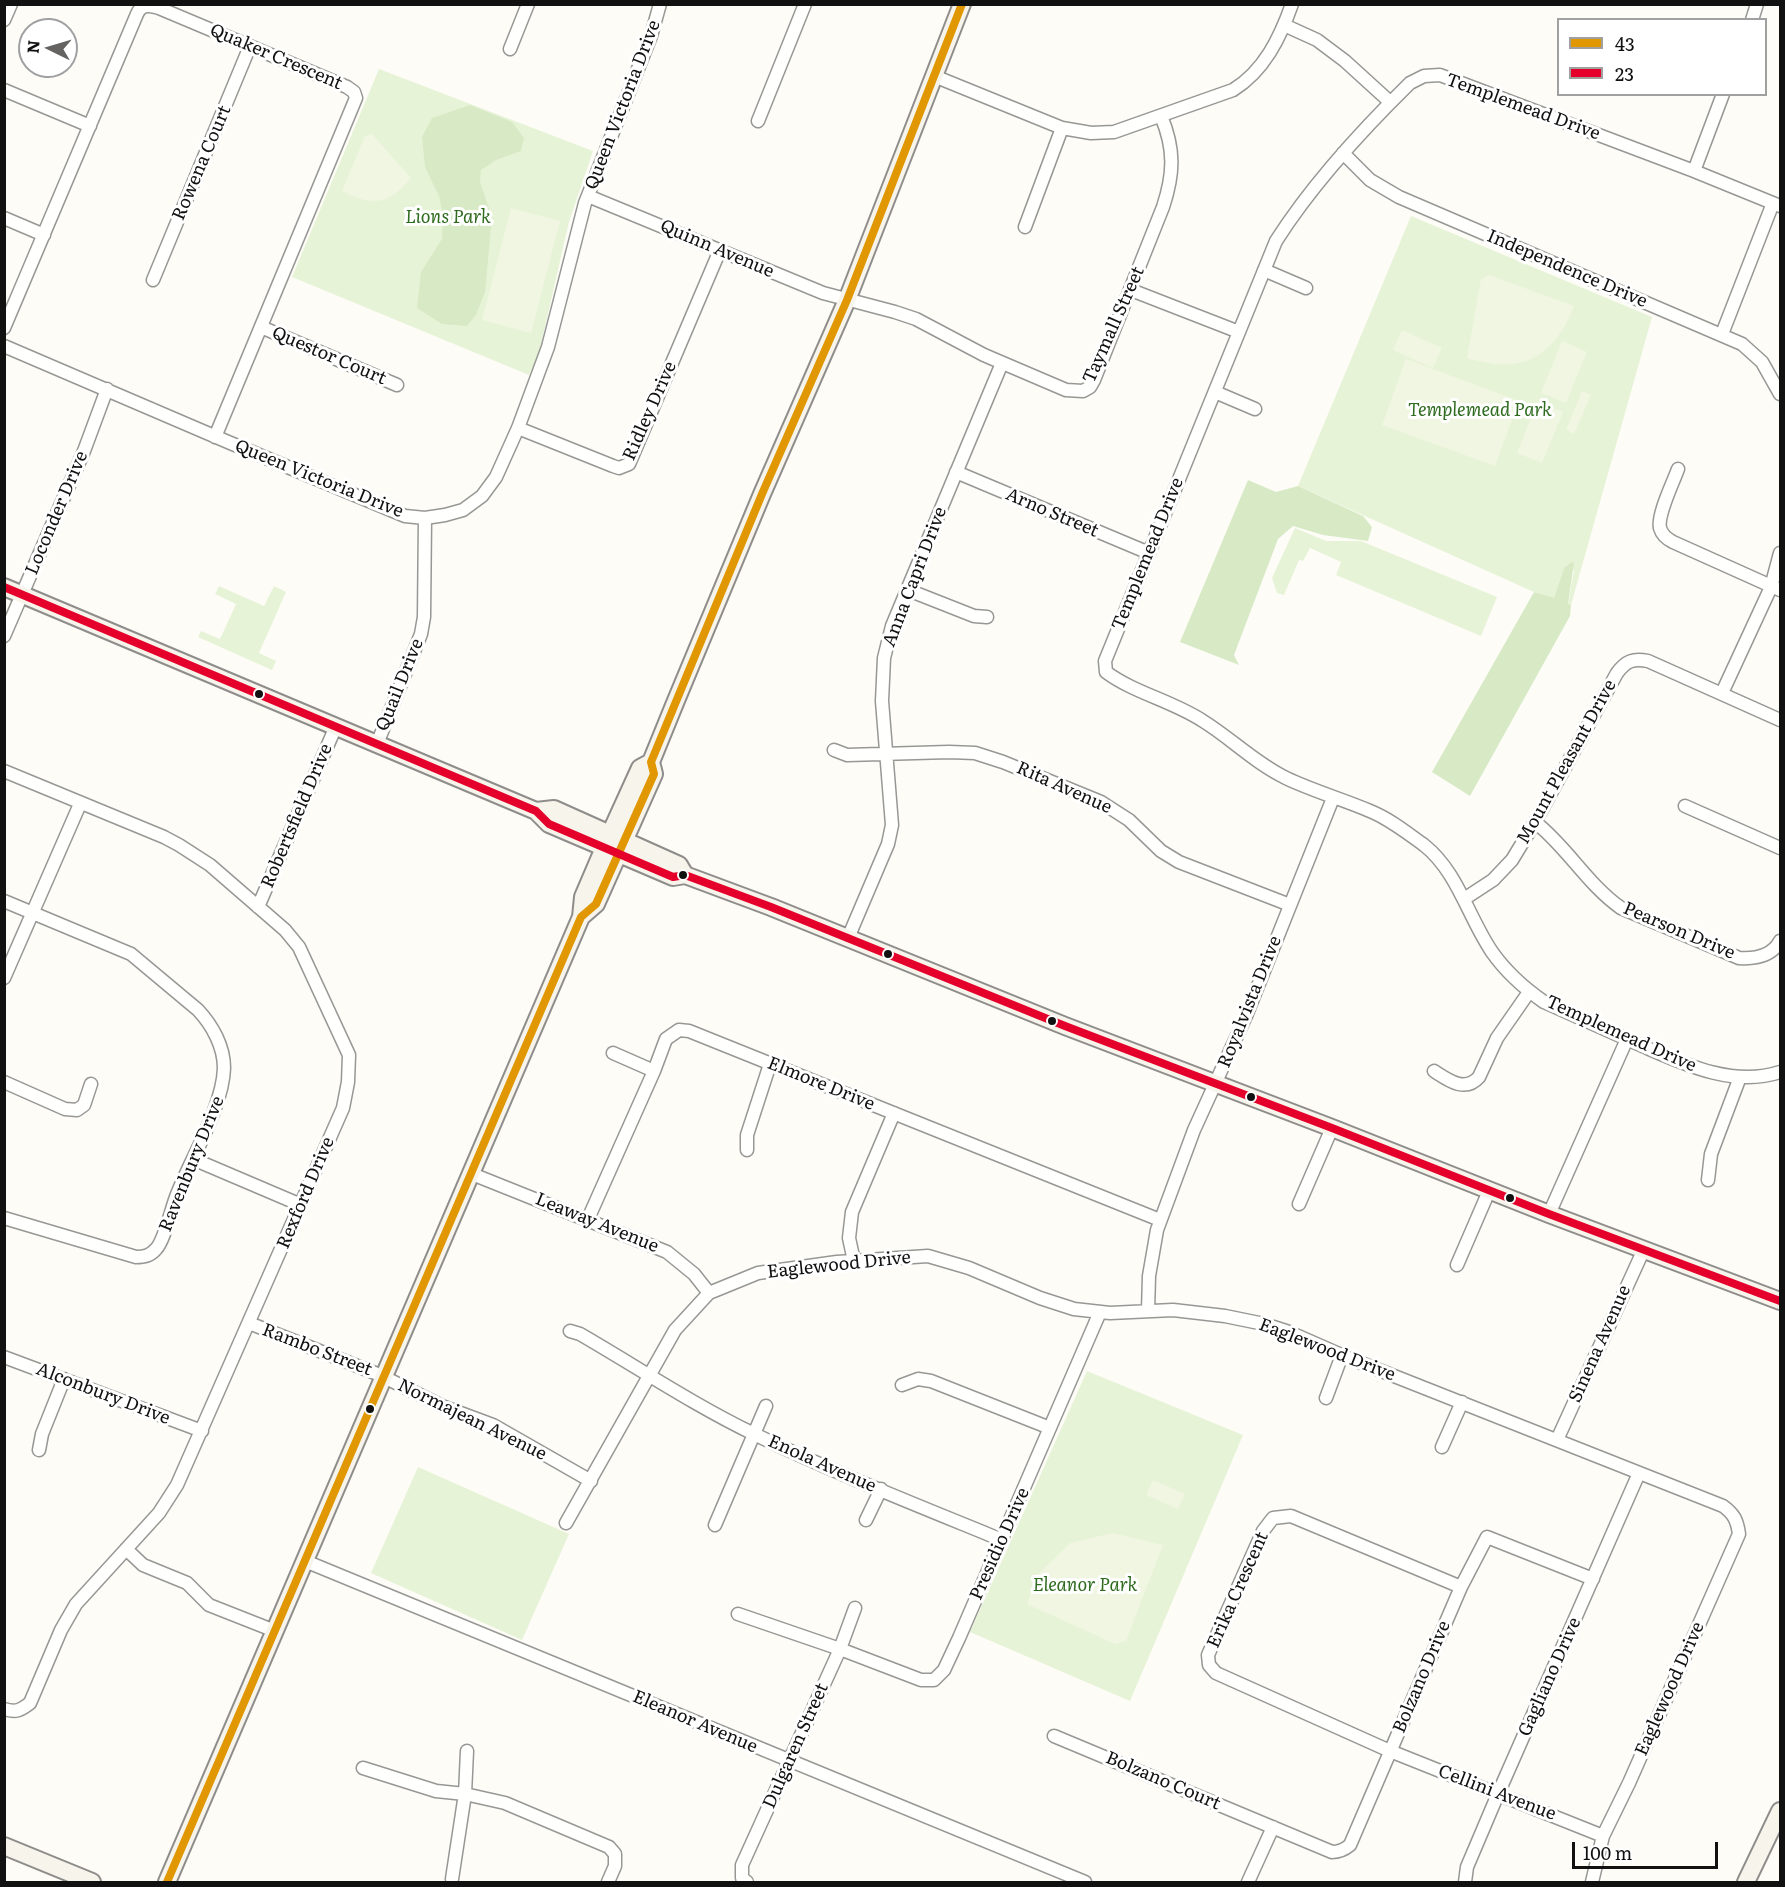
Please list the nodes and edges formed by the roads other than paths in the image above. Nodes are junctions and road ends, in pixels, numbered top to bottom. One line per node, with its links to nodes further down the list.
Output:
1 (11, 4): 7 (street)
2 (528, 4): 10 (street)
3 (660, 4): 21 (street, Queen Victoria Drive)
4 (805, 4): 16 (street)
5 (962, 4): 11 (main road)
6 (1292, 4): 8 (street)
7 (4, 20)
8 (1284, 26): 14 (street); 15 (street)
9 (250, 46): 17 (street, Quaker Crescent); 28 (street, Rowena Court); 32 (street, Quaker Crescent)
10 (510, 49)
11 (934, 76): 18 (street); 31 (main road)
12 (4, 90): 17 (street)
13 (1722, 96): 20 (street)
14 (1390, 102): 19 (street, Templemead Drive); 20 (street, Templemead Drive)
15 (1161, 116): 18 (street); 30 (street, Taymall Street)
16 (758, 121)
17 (90, 126): 25 (street, Quaker Crescent)
18 (1062, 128): 24 (street)
19 (1344, 153): 27 (street, Templemead Drive); 35 (street, Independence Drive)
20 (1694, 171): 22 (street, Templemead Drive)
21 (588, 196): 26 (street, Quinn Avenue); 43 (street, Queen Victoria Drive)
22 (1777, 205): 35 (street)
23 (4, 218): 25 (street)
24 (1024, 227)
25 (44, 235): 33 (street, Quaker Crescent)
26 (720, 250): 31 (street, Quinn Avenue); 43 (street, Ridley Drive)
27 (1264, 270): 29 (street); 34 (street, Templemead Drive)
28 (153, 280)
29 (1306, 288)
30 (1131, 290): 34 (street); 37 (street, Taymall Street)
31 (847, 300): 37 (street, Taymall Street); 67 (main road)
32 (261, 327): 38 (street, Questor Court); 44 (street, Quaker Crescent)
33 (4, 328)
34 (1239, 332): 40 (street, Templemead Drive)
35 (1722, 334): 41 (street, Independence Drive)
36 (4, 346): 39 (street, Queen Victoria Drive)
37 (1002, 363): 46 (street, Anna Capri Drive)
38 (396, 385)
39 (107, 389): 44 (street, Queen Victoria Drive); 53 (street, Loconder Drive)
40 (1215, 392): 42 (street); 48 (street, Templemead Drive)
41 (1780, 394)
42 (1255, 409)
43 (518, 428): 47 (street, Queen Victoria Drive)
44 (215, 437): 47 (street, Queen Victoria Drive)
45 (1678, 469): 51 (street)
46 (956, 472): 48 (street, Arno Street); 52 (street, Anna Capri Drive)
47 (425, 518): 59 (street, Quail Drive)
48 (1149, 553): 63 (street, Templemead Drive)
49 (1780, 553): 51 (street)
50 (4, 587): 53 (main road)
51 (1776, 588): 56 (street)
52 (908, 590): 54 (street); 61 (street, Anna Capri Drive)
53 (22, 595): 55 (street, Loconder Drive); 58 (main road)
54 (987, 617)
55 (4, 636)
56 (1722, 693): 57 (street, Mount Pleasant Drive); 66 (street, Mount Pleasant Drive)
57 (1780, 720)
58 (336, 726): 59 (main road); 72 (street, Robertsfield Drive)
59 (377, 744): 67 (main road)
60 (834, 750): 61 (street, Rita Avenue)
61 (885, 754): 71 (street, Rita Avenue); 74 (street, Anna Capri Drive)
62 (4, 771): 64 (street, Rexford Drive)
63 (1333, 798): 69 (street, Templemead Drive); 71 (street, Royalvista Drive)
64 (80, 804): 72 (street, Rexford Drive); 73 (street)
65 (1686, 806): 68 (street)
66 (1535, 822): 69 (street, Mount Pleasant Drive); 75 (street, Pearson Drive)
67 (614, 844): 74 (main road); 92 (main road)
68 (1780, 848)
69 (1464, 899): 77 (street, Templemead Drive)
70 (4, 902): 73 (street, Ravenbury Drive)
71 (1290, 905): 86 (street, Royalvista Drive)
72 (258, 907): 95 (street, Rexford Drive)
73 (32, 913): 76 (street); 91 (street, Ravenbury Drive)
74 (848, 938): 86 (main road)
75 (1780, 941)
76 (4, 978)
77 (1529, 992): 78 (street, Templemead Drive); 82 (street)
78 (1627, 1039): 84 (street, Templemead Drive); 97 (street)
79 (613, 1053): 81 (street)
80 (770, 1064): 81 (street, Elmore Drive); 88 (street, Elmore Drive); 90 (street)
81 (654, 1071): 99 (street, Elmore Drive)
82 (1434, 1071)
83 (1780, 1072): 84 (street, Templemead Drive)
84 (1740, 1077): 93 (street)
85 (4, 1082): 87 (street)
86 (1217, 1083): 89 (main road); 100 (street, Royalvista Drive)
87 (91, 1084)
88 (894, 1113): 100 (street, Elmore Drive); 102 (street)
89 (1332, 1128): 94 (main road); 96 (street)
90 (747, 1150)
91 (193, 1158): 95 (street); 98 (street, Ravenbury Drive)
92 (472, 1174): 99 (street, Leaway Avenue); 113 (main road)
93 (1708, 1180)
94 (1489, 1191): 97 (main road); 103 (street)
95 (301, 1204): 108 (street, Rexford Drive)
96 (1299, 1204)
97 (1549, 1214): 101 (main road)
98 (4, 1218)
99 (588, 1219): 104 (street, Leaway Avenue)
100 (1160, 1220): 106 (street, Royalvista Drive)
101 (1644, 1249): 105 (main road); 122 (street, Sinena Avenue)
102 (854, 1261): 104 (street, Eaglewood Drive); 107 (street, Eaglewood Drive)
103 (1457, 1265)
104 (709, 1293): 112 (street, Eaglewood Drive)
105 (1780, 1301)
106 (1148, 1311): 107 (street, Eaglewood Drive); 110 (street, Eaglewood Drive)
107 (1100, 1312): 119 (street, Presidio Drive)
108 (249, 1323): 113 (street, Rambo Street); 120 (street, Rexford Drive)
109 (570, 1331): 112 (street, Enola Avenue)
110 (1342, 1355): 116 (street); 117 (street, Eaglewood Drive)
111 (4, 1357): 114 (street, Alconbury Drive)
112 (649, 1374): 121 (street, Enola Avenue); 126 (street, Eaglewood Drive)
113 (384, 1377): 126 (street, Normajean Avenue); 133 (main road)
114 (64, 1379): 120 (street, Alconbury Drive); 124 (street)
115 (902, 1384): 119 (street)
116 (1326, 1398)
117 (1462, 1402): 122 (street, Eaglewood Drive); 123 (street)
118 (766, 1406): 121 (street)
119 (1050, 1428): 131 (street, Presidio Drive)
120 (202, 1431): 132 (street, Rexford Drive)
121 (755, 1434): 127 (street, Enola Avenue); 130 (street)
122 (1557, 1440): 125 (street, Eaglewood Drive)
123 (1442, 1447)
124 (39, 1449)
125 (1638, 1473): 134 (street, Gagliano Drive); 150 (street, Eaglewood Drive)
126 (591, 1481): 129 (street, Eaglewood Drive)
127 (880, 1490): 128 (street); 131 (street, Enola Avenue)
128 (866, 1520)
129 (566, 1523)
130 (715, 1525)
131 (1002, 1540): 139 (street, Presidio Drive)
132 (126, 1549): 138 (street); 140 (street, Rexford Drive)
133 (305, 1561): 138 (main road); 144 (street, Eleanor Avenue)
134 (1593, 1579): 135 (street, Bolzano Drive); 147 (street, Gagliano Drive)
135 (1461, 1587): 143 (street, Bolzano Drive); 143 (street, Erika Crescent)
136 (855, 1608): 139 (street, Dulgaren Street)
137 (738, 1614): 139 (street)
138 (275, 1632): 154 (main road)
139 (840, 1649): 144 (street, Dulgaren Street)
140 (4, 1709)
141 (1054, 1736): 149 (street, Bolzano Court)
142 (467, 1751): 146 (street)
143 (1390, 1751): 147 (street, Cellini Avenue); 149 (street, Bolzano Drive)
144 (789, 1762): 156 (street, Dulgaren Street); 157 (street, Eleanor Avenue)
145 (363, 1768): 146 (street)
146 (465, 1794): 152 (street); 155 (street)
147 (1498, 1794): 150 (street, Cellini Avenue); 159 (street, Gagliano Drive)
148 (1780, 1811): 161 (main road)
149 (1273, 1827): 158 (street)
150 (1603, 1836): 160 (street, Eaglewood Drive)
151 (4, 1846): 153 (main road)
152 (452, 1879)
153 (92, 1882)
154 (167, 1882)
155 (608, 1882)
156 (747, 1882)
157 (1084, 1882)
158 (1248, 1882)
159 (1465, 1882)
160 (1592, 1882)
161 (1746, 1882)

